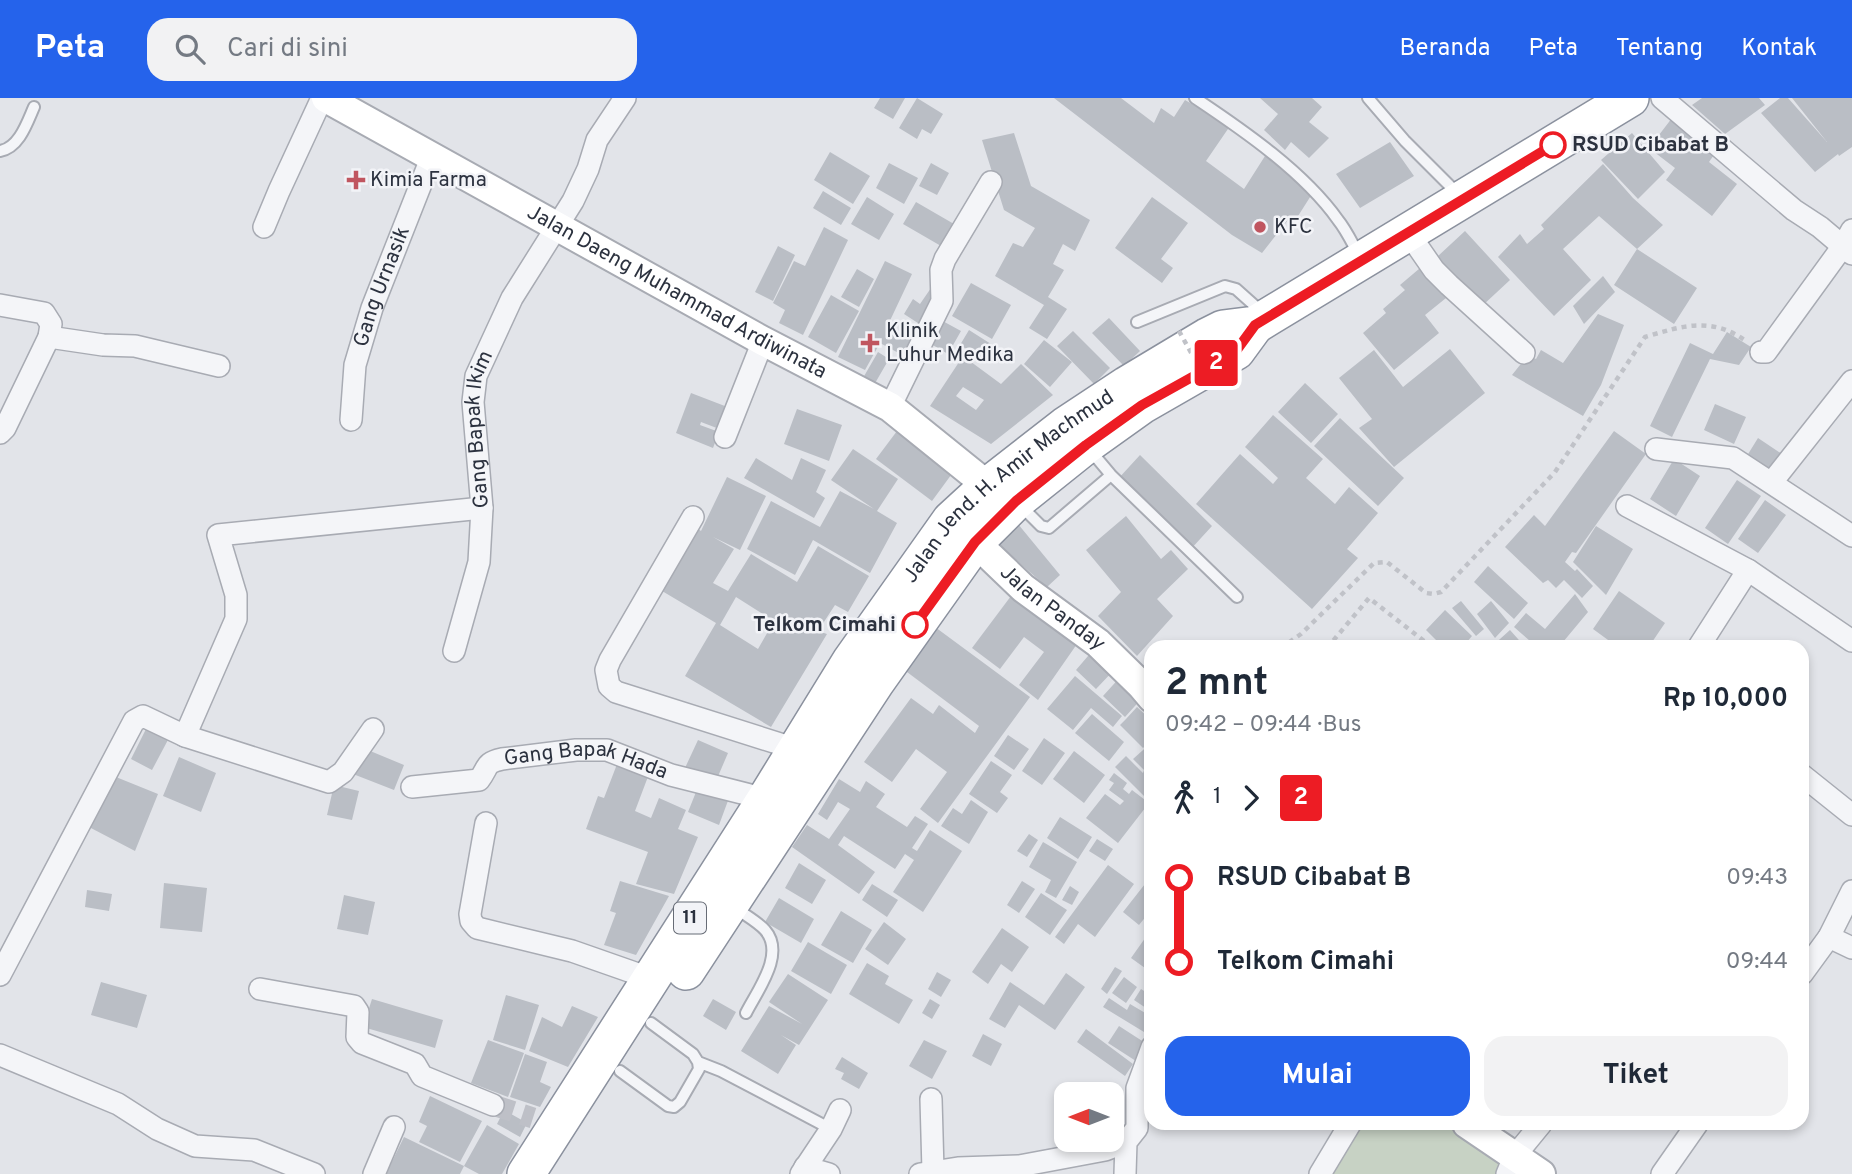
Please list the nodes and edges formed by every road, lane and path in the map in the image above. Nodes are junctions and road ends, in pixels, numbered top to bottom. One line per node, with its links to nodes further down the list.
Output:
1 (324, 98): 9 (main road, Jalan Daeng Muhammad Ardiwinata); 13 (street)
2 (625, 98): 12 (street, Gang Bapak Ikim)
3 (1195, 98): 16 (lane)
4 (1367, 98): 11 (lane)
5 (1630, 98): 11 (highway, Jalan Jend. H. Amir Machmud / 11)
6 (1662, 98): 15 (street)
7 (34, 107): 8 (lane)
8 (0, 151)
9 (432, 156): 12 (main road, Jalan Daeng Muhammad Ardiwinata); 29 (street, Gang Urnasik)
10 (991, 183): 28 (street)
11 (1462, 199): 14 (highway, Jalan Jend. H. Amir Machmud / 11)
12 (558, 226): 22 (main road, Jalan Daeng Muhammad Ardiwinata); 38 (street, Gang Bapak Ikim)
13 (264, 227)
14 (1407, 231): 16 (highway, Jalan Jend. H. Amir Machmud / 11); 24 (street)
15 (1849, 243): 23 (street)
16 (1362, 259): 18 (highway, Jalan Jend. H. Amir Machmud / 11)
17 (0, 305): 21 (street)
18 (1261, 321): 19 (lane); 32 (highway, Jalan Jend. H. Amir Machmud / 11); 36 (highway, Jalan Jend. H. Amir Machmud / 11)
19 (1137, 322)
20 (1179, 331): 27 (path, bridge)
21 (49, 337): 25 (street); 30 (street)
22 (763, 341): 28 (main road, Jalan Daeng Muhammad Ardiwinata); 31 (street)
23 (1761, 352): 44 (path)
24 (1524, 353)
25 (219, 366)
26 (1852, 381): 35 (street)
27 (1209, 385)
28 (890, 407): 36 (main road, Jalan Daeng Muhammad Ardiwinata)
29 (351, 420)
30 (0, 433)
31 (725, 437)
32 (1086, 445): 34 (lane); 36 (highway, Jalan Jend. H. Amir Machmud / 11)
33 (1656, 449): 35 (street)
34 (1111, 475): 36 (lane); 43 (lane)
35 (1772, 482): 41 (street)
36 (1004, 499): 40 (highway, Jalan Jend. H. Amir Machmud / 11)
37 (1627, 506): 42 (street)
38 (482, 508): 49 (street, Gang Bapak Ikim); 52 (street)
39 (693, 517): 53 (street)
40 (963, 531): 50 (main road, Jalan Panday); 53 (highway, Jalan Jend. H. Amir Machmud / 11); 60 (highway, Jalan Jend. H. Amir Machmud / 11)
41 (1852, 536)
42 (1748, 570): 47 (street); 48 (street)
43 (1237, 597)
44 (1292, 640)
45 (1334, 640): 46 (path)
46 (1423, 640)
47 (1703, 640)
48 (1852, 641)
49 (454, 651)
50 (1144, 690)
51 (373, 729): 52 (street)
52 (185, 736): 64 (street)
53 (796, 750): 56 (highway, Jalan Jend. H. Amir Machmud / 11)
54 (1809, 781): 57 (street)
55 (412, 787): 56 (street, Gang Bapak Hada)
56 (766, 799): 65 (highway, Jalan Jend. H. Amir Machmud / 11)
57 (1852, 815)
58 (486, 823): 65 (street)
59 (1852, 891): 61 (street)
60 (730, 904): 67 (lane); 68 (highway, Jalan Jend. H. Amir Machmud / 11)
61 (1829, 937): 62 (street); 63 (street)
62 (1852, 948)
63 (1809, 964)
64 (0, 975)
65 (652, 979): 88 (highway, Jalan Jend. H. Amir Machmud / 11)
66 (260, 989): 74 (street)
67 (746, 1013)
68 (651, 1023): 70 (lane); 72 (highway, Jalan Jend. H. Amir Machmud / 11)
69 (0, 1055): 86 (street)
70 (698, 1062): 72 (lane); 75 (lane)
71 (1144, 1069): 81 (street)
72 (620, 1071): 89 (highway, Jalan Jend. H. Amir Machmud / 11)
73 (931, 1099): 85 (street)
74 (493, 1105)
75 (835, 1119): 84 (street)
76 (394, 1127): 87 (street)
77 (1346, 1130): 92 (street)
78 (1473, 1130): 82 (main road)
79 (1537, 1130): 82 (street)
80 (1693, 1130): 94 (street)
81 (1132, 1135): 83 (street); 91 (street)
82 (1511, 1166): 93 (main road)
83 (1019, 1170): 85 (street)
84 (803, 1171): 90 (street)
85 (926, 1173)
86 (314, 1174)
87 (374, 1174)
88 (526, 1174)
89 (554, 1174)
90 (829, 1174)
91 (1125, 1174)
92 (1320, 1174)
93 (1541, 1174)
94 (1662, 1174)

